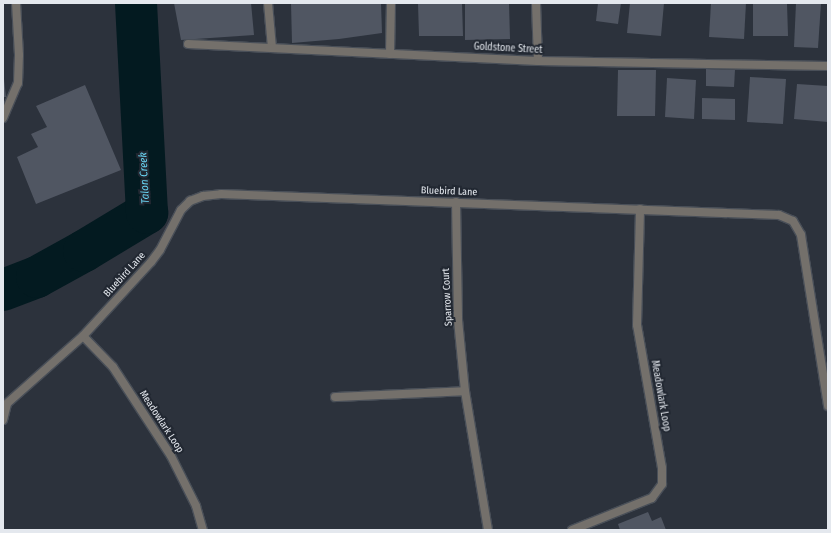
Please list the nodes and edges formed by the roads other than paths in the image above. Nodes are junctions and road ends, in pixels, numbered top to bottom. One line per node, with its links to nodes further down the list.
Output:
1 (16, 3): 10 (street)
2 (268, 3): 6 (street)
3 (391, 3): 7 (street)
4 (536, 3): 8 (street)
5 (188, 44): 6 (street, Goldstone Street)
6 (272, 48): 7 (street, Goldstone Street)
7 (390, 54): 8 (street, Goldstone Street)
8 (538, 61): 9 (street, Goldstone Street)
9 (828, 66)
10 (3, 118)
11 (456, 202): 12 (street, Bluebird Lane); 13 (street, Bluebird Lane); 14 (street, Sparrow Court)
12 (640, 209): 17 (street, Bluebird Lane); 21 (street, Meadowlark Loop)
13 (83, 336): 16 (street, Bluebird Lane); 19 (street, Meadowlark Loop)
14 (465, 391): 15 (street); 20 (street, Sparrow Court)
15 (335, 397)
16 (5, 406): 18 (street, Bluebird Lane)
17 (828, 406)
18 (3, 420)
19 (203, 530)
20 (488, 530)
21 (572, 530)

